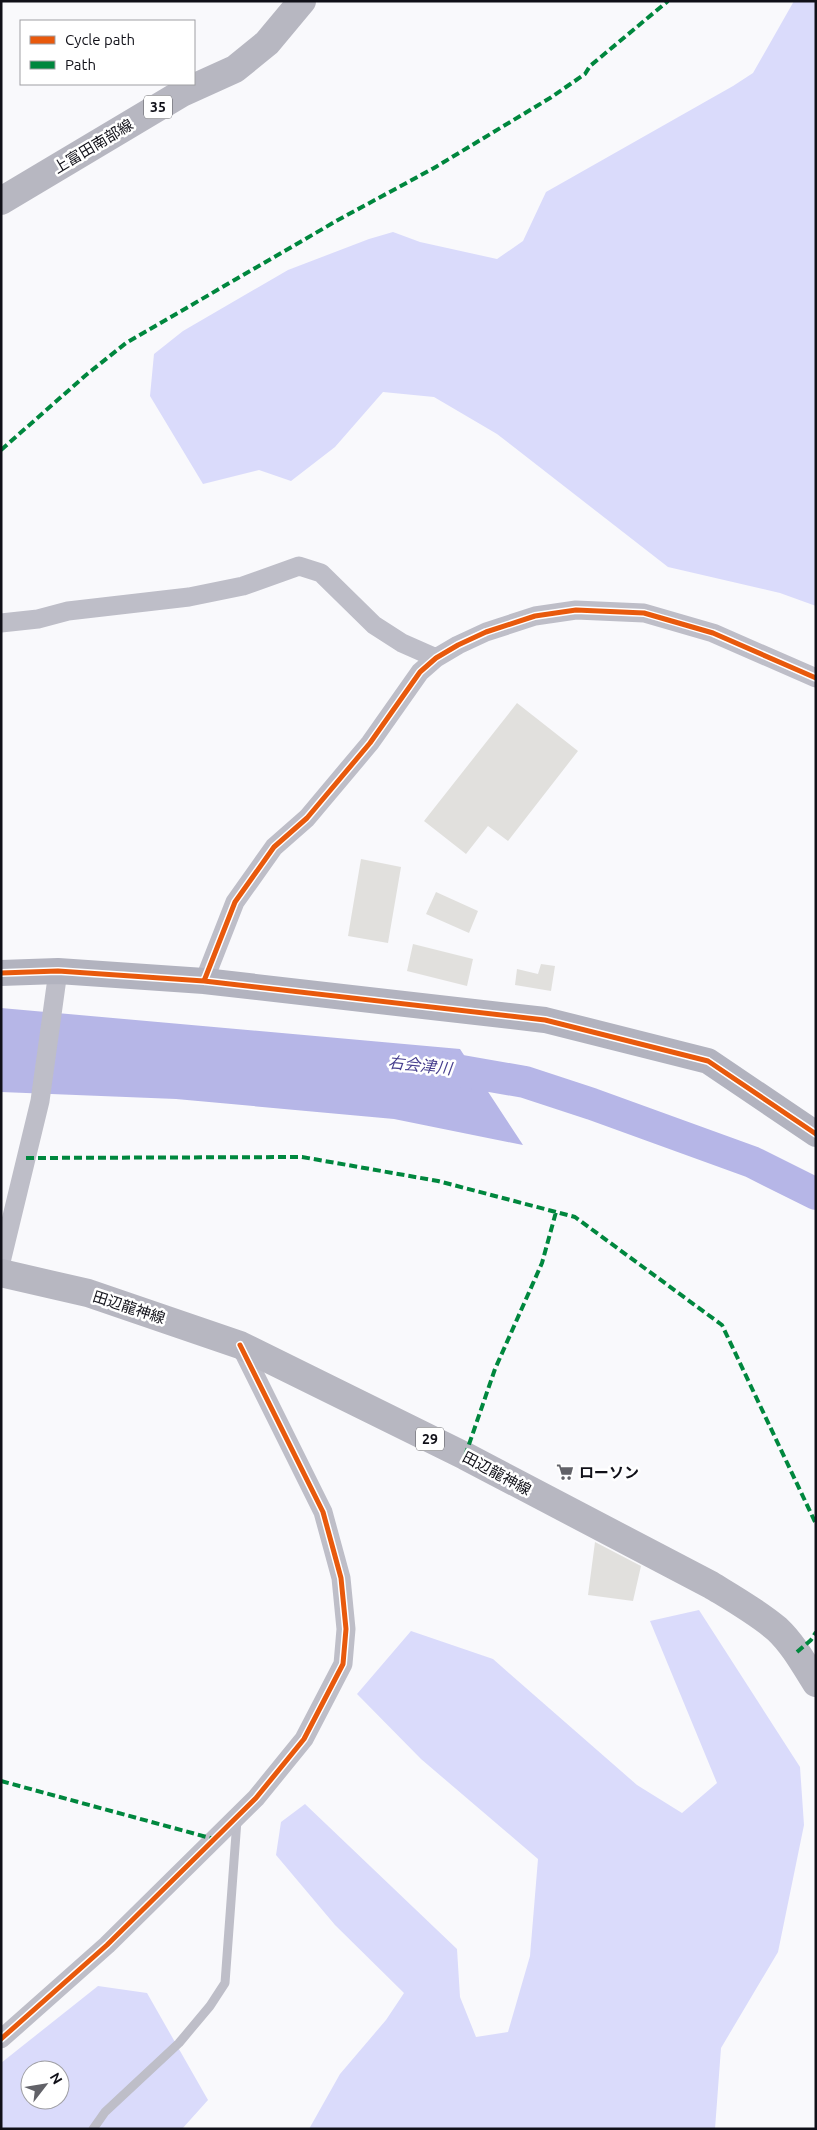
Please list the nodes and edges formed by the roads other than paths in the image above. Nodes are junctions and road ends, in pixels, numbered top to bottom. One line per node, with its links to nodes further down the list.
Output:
1 (302, 1): 2 (main road, 上富田南部線 / 35)
2 (1, 201)
3 (1, 623): 4 (street)
4 (436, 658): 5 (street); 8 (street)
5 (816, 678)
6 (58, 971): 7 (street); 8 (street); 10 (street)
7 (1, 973)
8 (204, 981): 9 (street)
9 (816, 1134)
10 (1, 1262)
11 (1, 1273): 12 (main road, 田辺龍神線 / 29)
12 (240, 1345): 13 (main road, 田辺龍神線 / 29); 14 (street)
13 (816, 1683)
14 (238, 1817): 15 (street); 16 (lane)
15 (1, 2039)
16 (93, 2129)

